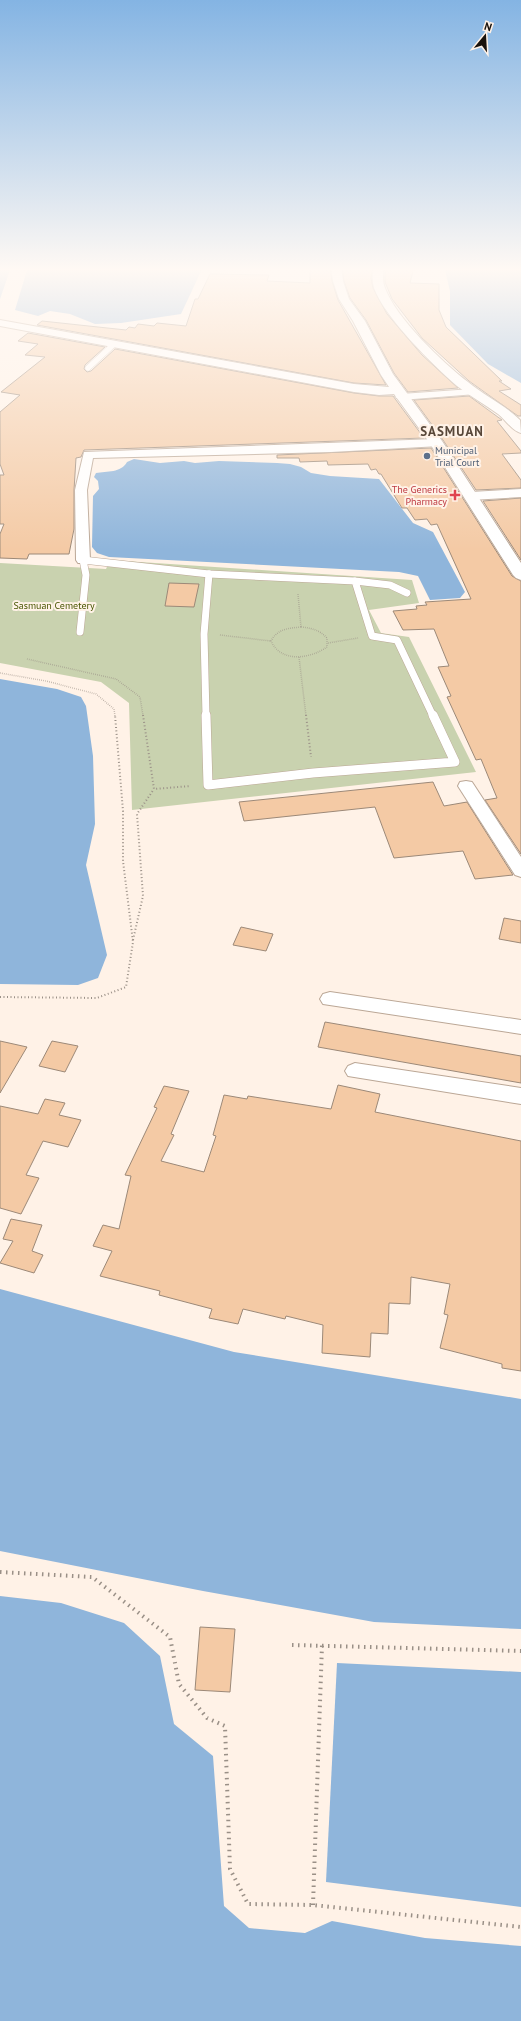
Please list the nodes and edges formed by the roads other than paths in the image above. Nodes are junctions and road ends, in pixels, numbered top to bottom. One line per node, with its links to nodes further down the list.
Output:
1 (95, 361): 5 (lane)
2 (204, 361): 7 (street)
3 (380, 361): 7 (street)
4 (440, 361): 6 (street)
5 (88, 368)
6 (472, 392): 7 (street); 8 (street)
7 (399, 393): 10 (street)
8 (517, 418): 9 (street)
9 (521, 429)
10 (436, 443): 12 (street); 13 (street)
11 (521, 493): 12 (street)
12 (471, 496): 15 (street)
13 (83, 560): 14 (lane); 18 (lane)
14 (209, 574): 16 (lane); 16 (lane)
15 (521, 575)
16 (355, 580): 17 (lane)
17 (407, 593)
18 (80, 632)
19 (466, 786): 20 (street)
20 (521, 871)
21 (330, 999): 22 (street)
22 (521, 1027)
23 (355, 1071): 24 (street)
24 (521, 1096)

